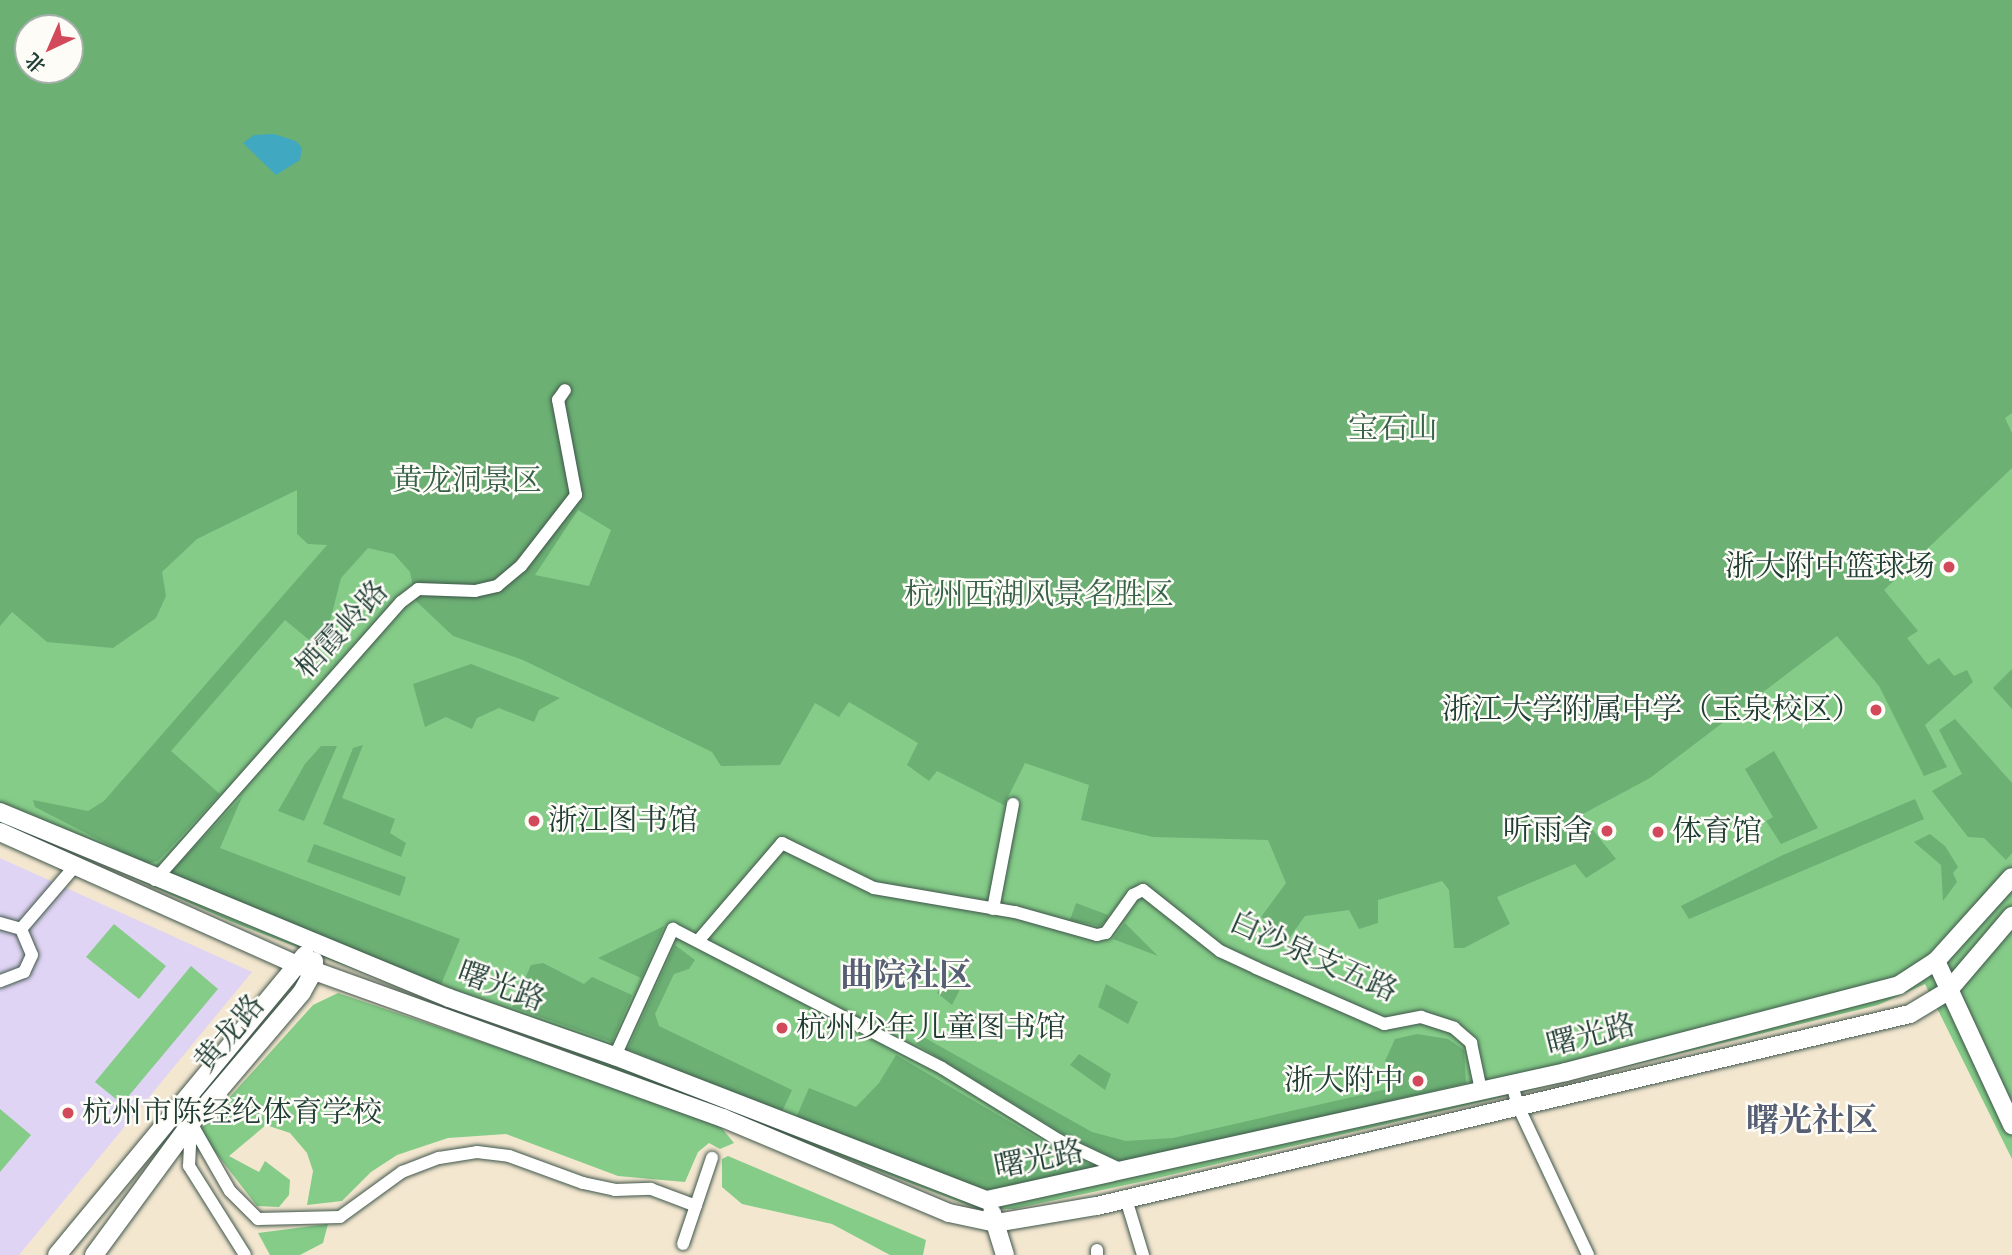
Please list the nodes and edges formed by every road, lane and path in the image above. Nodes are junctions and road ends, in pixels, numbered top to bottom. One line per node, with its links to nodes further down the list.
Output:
1 (565, 390): 7 (street, 栖霞岭路)
2 (1013, 804): 8 (street)
3 (0, 812): 7 (main road, 曙光路)
4 (0, 832): 5 (main road, 曙光路)
5 (75, 866): 11 (street); 15 (main road, 曙光路)
6 (2012, 877): 14 (main road, 曙光路)
7 (155, 880): 13 (main road, 曙光路)
8 (993, 909): 12 (street); 20 (street, 白沙泉支五路)
9 (2012, 916): 17 (main road, 曙光路)
10 (0, 923): 11 (street)
11 (22, 929): 16 (street)
12 (698, 941): 18 (street); 25 (street)
13 (312, 944): 15 (main road); 18 (main road, 曙光路)
14 (1936, 961): 17 (main road); 19 (main road, 曙光路)
15 (306, 967): 22 (main road, 黄龙路); 29 (main road, 曙光路); 31 (main road, 黄龙路)
16 (0, 981)
17 (1948, 991): 21 (main road, 曙光路); 23 (main road)
18 (615, 1056): 27 (main road, 曙光路)
19 (1512, 1084): 20 (main road, 曙光路); 21 (street)
20 (1481, 1090): 25 (main road, 曙光路)
21 (1518, 1106): 26 (main road, 曙光路); 36 (street)
22 (191, 1123): 28 (street); 32 (main road, 黄龙路); 33 (street)
23 (2012, 1125)
24 (712, 1158): 28 (street)
25 (1126, 1172): 27 (main road, 曙光路)
26 (1126, 1199): 29 (main road, 曙光路); 35 (street)
27 (987, 1200): 29 (main road)
28 (696, 1206): 30 (street)
29 (996, 1223): 34 (main road)
30 (683, 1244)
31 (57, 1255)
32 (93, 1255)
33 (245, 1255)
34 (1005, 1255)
35 (1143, 1255)
36 (1588, 1255)

